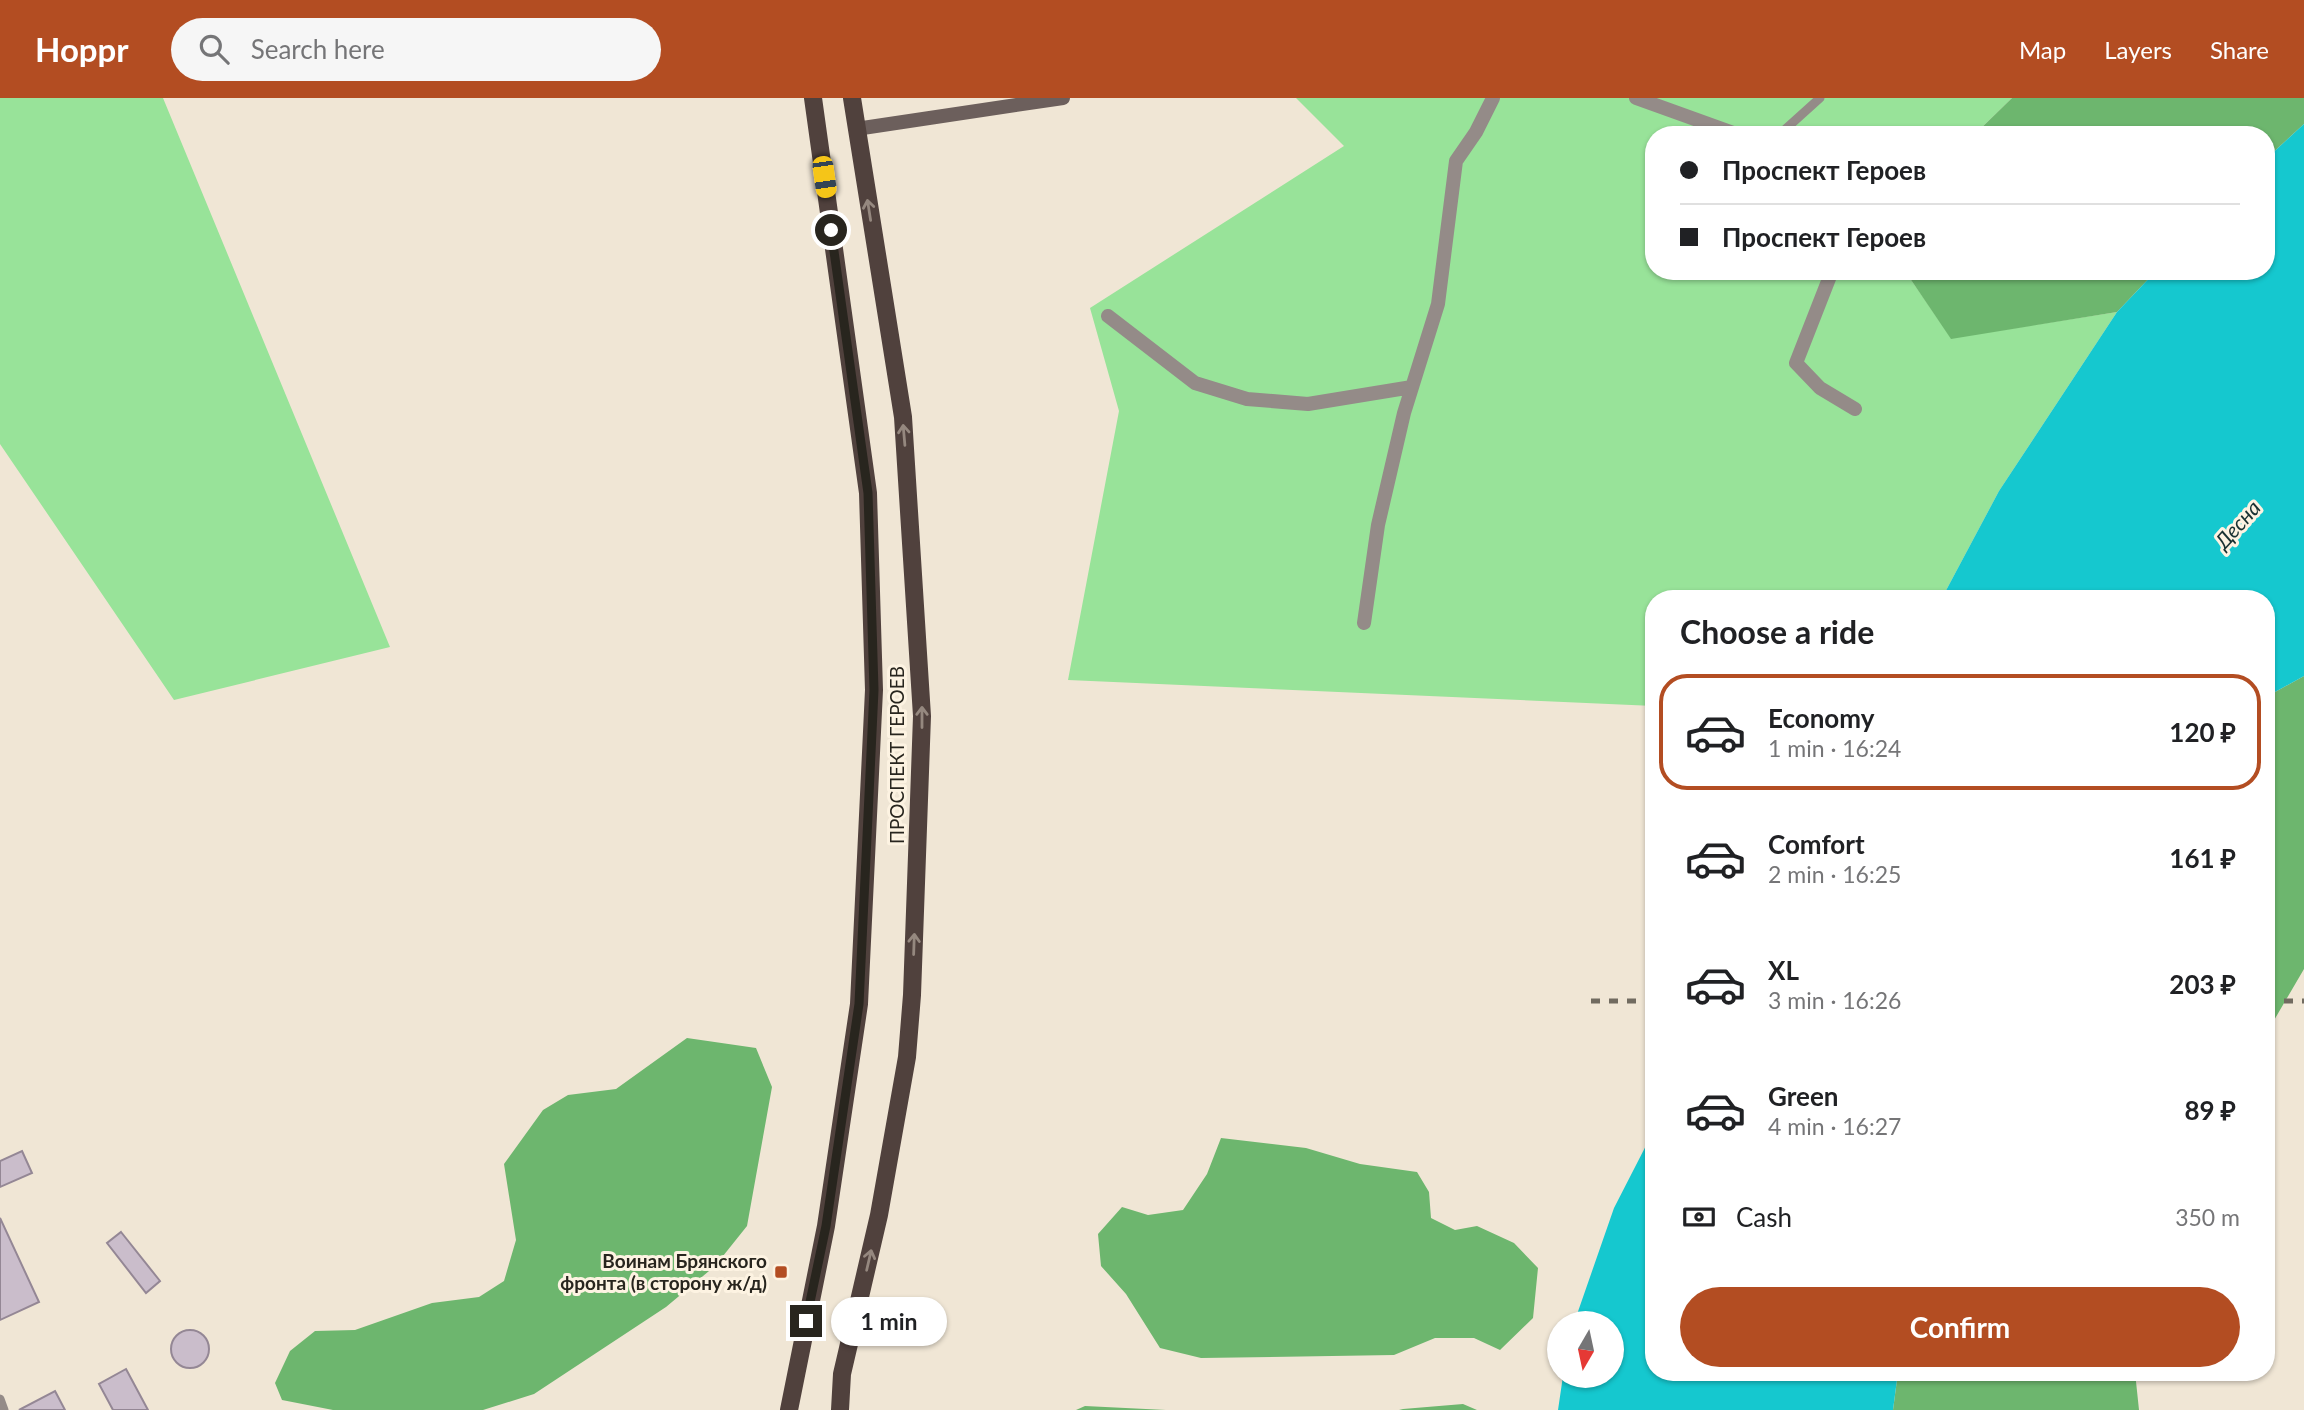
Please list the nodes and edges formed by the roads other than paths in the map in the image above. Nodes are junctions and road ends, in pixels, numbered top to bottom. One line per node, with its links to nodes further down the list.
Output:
1 (813, 98): 17 (main road, ПРОСПЕКТ ГЕРОЕВ)
2 (852, 98): 9 (main road, ПРОСПЕКТ ГЕРОЕВ)
3 (1063, 98): 9 (street)
4 (1493, 98): 12 (street)
5 (1636, 98): 7 (street)
6 (1820, 98): 8 (lane)
7 (1714, 126)
8 (1789, 126)
9 (856, 129): 18 (main road, ПРОСПЕКТ ГЕРОЕВ, one-way to 9)
10 (1828, 280): 13 (street)
11 (1108, 316): 12 (street)
12 (1412, 387): 14 (street)
13 (1855, 409)
14 (1364, 623)
15 (0, 1399): 16 (lane)
16 (4, 1410)
17 (789, 1410)
18 (840, 1410)

